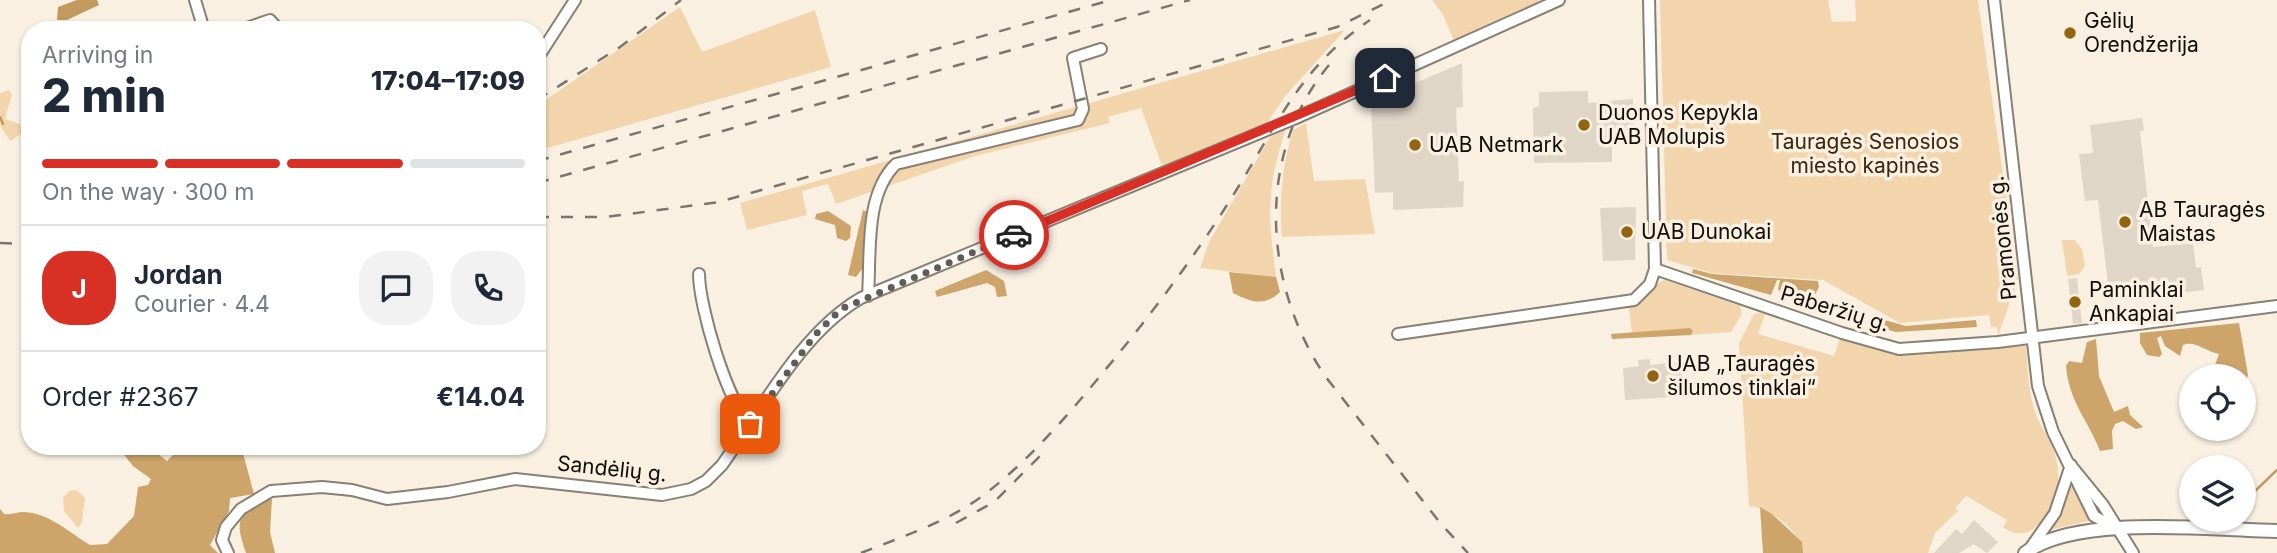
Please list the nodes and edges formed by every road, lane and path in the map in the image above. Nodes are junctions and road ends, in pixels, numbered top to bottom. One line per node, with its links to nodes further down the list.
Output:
1 (195, 0): 6 (street)
2 (575, 0): 7 (street)
3 (1559, 0): 11 (street, Sandėlių g.)
4 (1649, 0): 9 (street)
5 (1994, 0): 14 (street, Pramonės g.)
6 (201, 21)
7 (546, 45)
8 (1101, 49): 11 (street)
9 (1655, 270): 13 (street); 14 (street, Paberžių g.)
10 (699, 274): 15 (street)
11 (868, 296): 15 (street, Sandėlių g.)
12 (2277, 306): 14 (street, Paberžių g.)
13 (1398, 334)
14 (2033, 337): 16 (street, Pramonės g.)
15 (750, 424): 20 (street, Sandėlių g.)
16 (2071, 465): 17 (street, Pramonės g.); 19 (street)
17 (2115, 528): 18 (main road); 19 (main road); 21 (street, Pramonės g.)
18 (2277, 531)
19 (2027, 551)
20 (228, 553)
21 (2133, 553)

